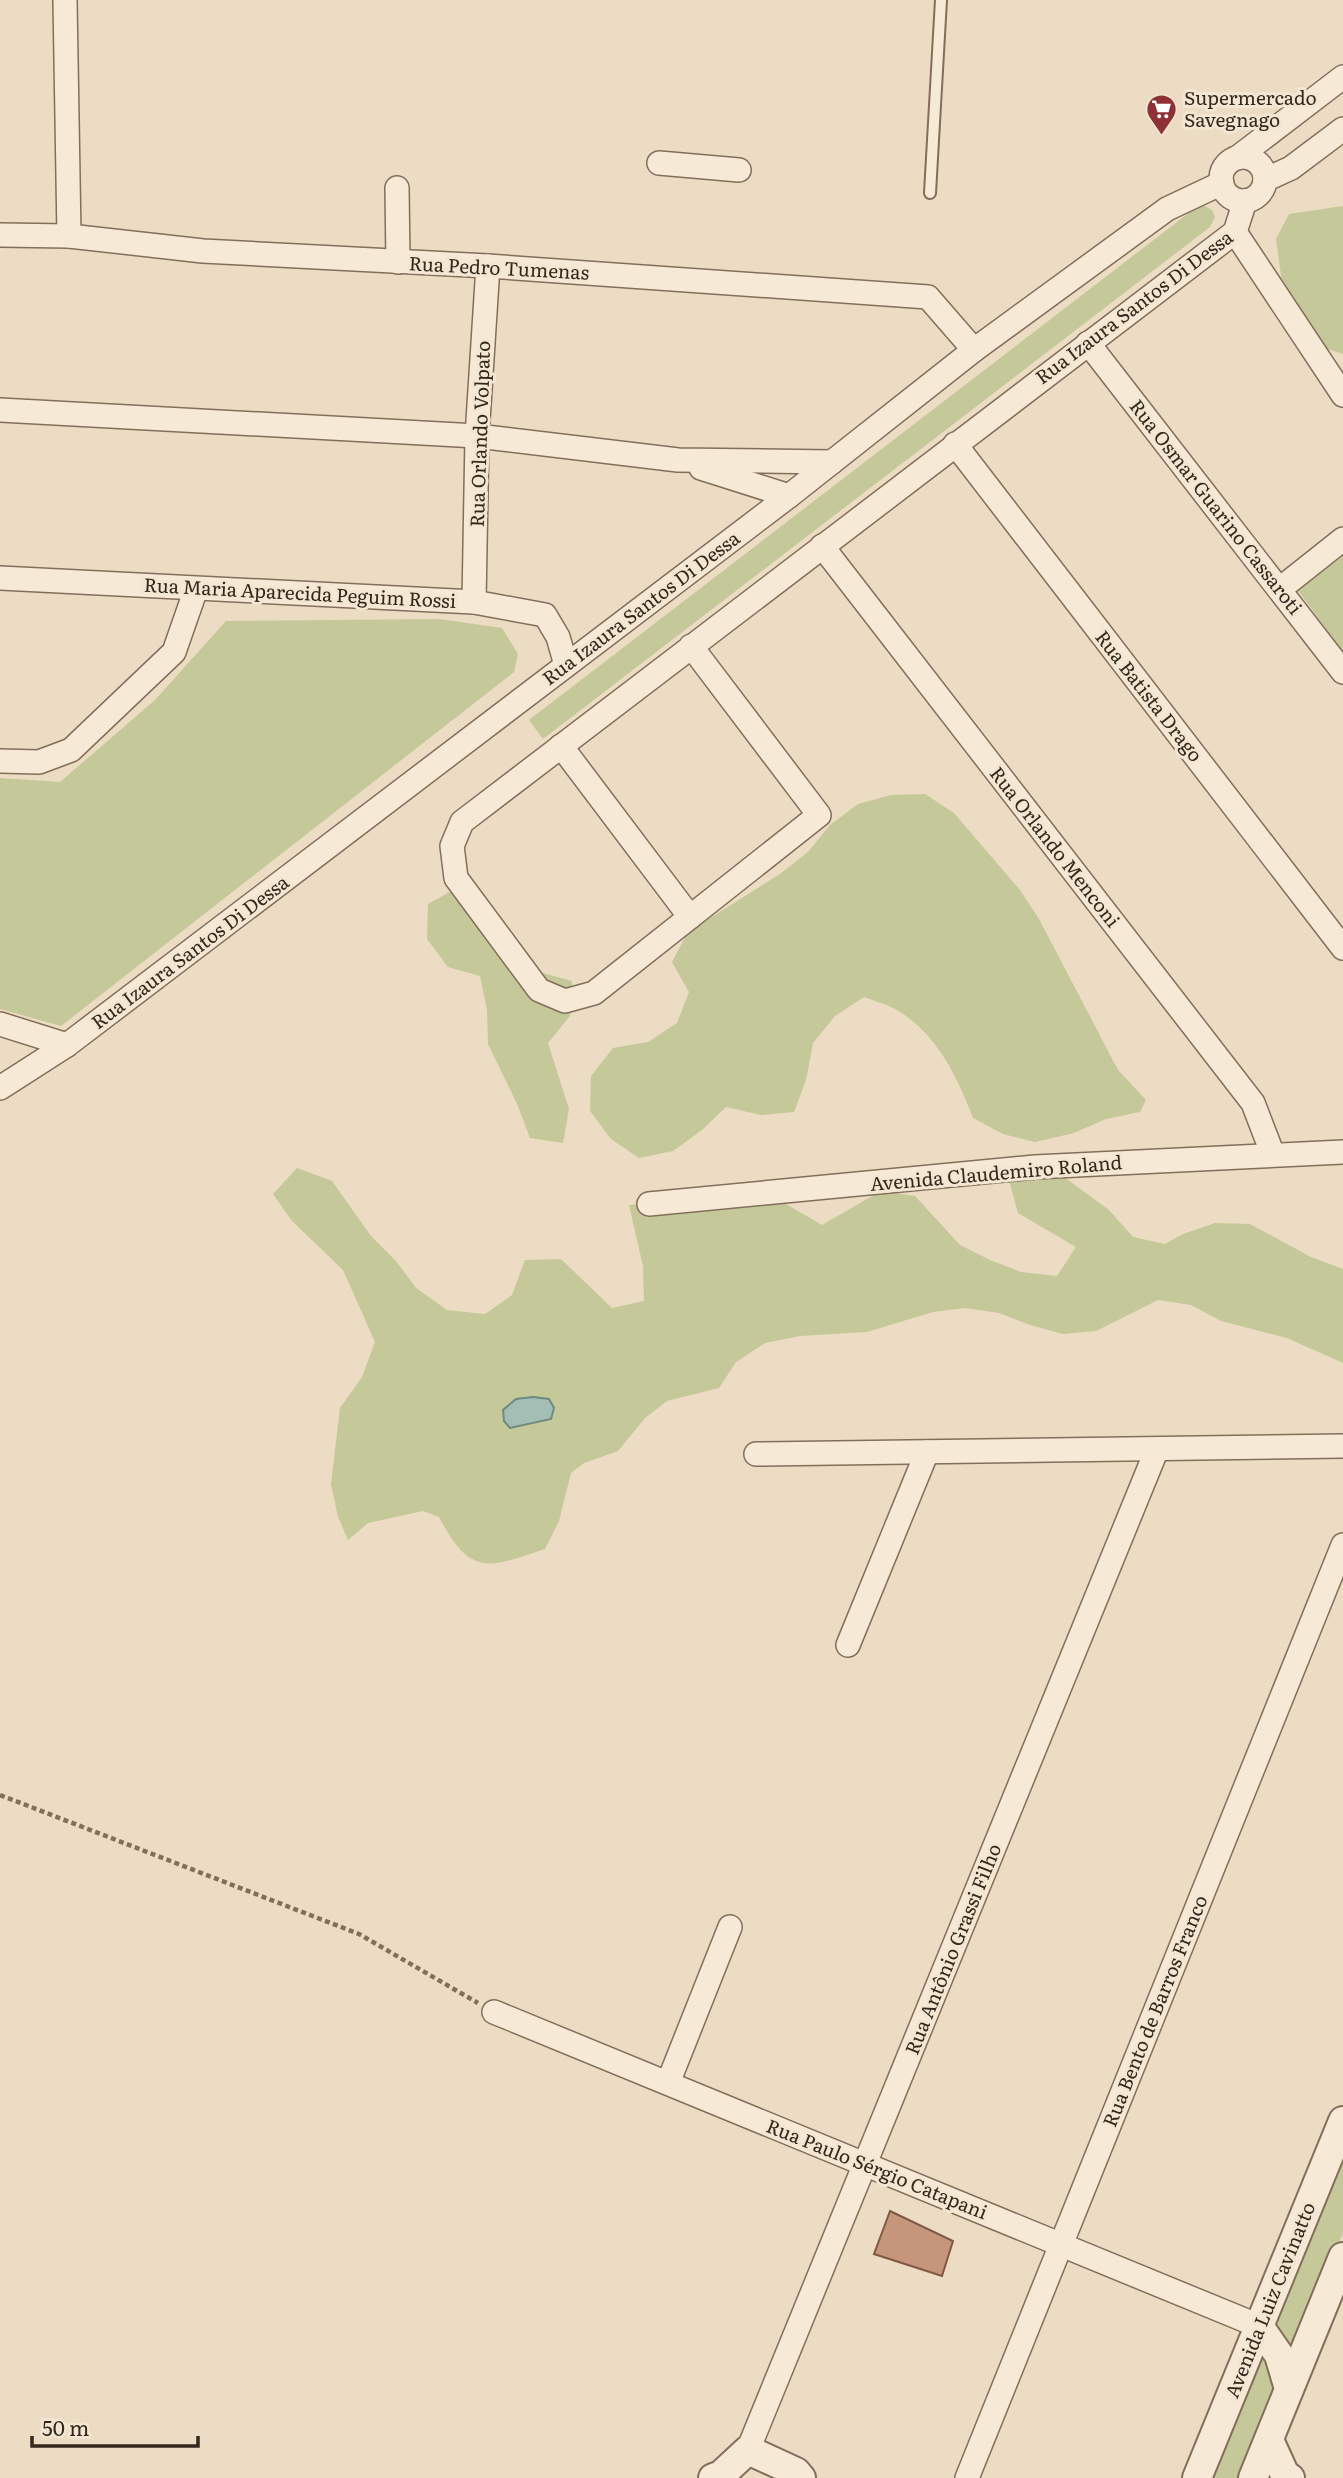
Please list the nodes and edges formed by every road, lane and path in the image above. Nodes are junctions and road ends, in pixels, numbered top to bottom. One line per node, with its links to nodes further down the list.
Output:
1 (65, 0): 15 (street)
2 (941, 0): 11 (lane)
3 (1343, 77): 5 (street)
4 (1343, 129): 8 (street)
5 (1237, 158): 8 (street); 9 (street)
6 (659, 163): 7 (street)
7 (739, 170)
8 (1265, 180): 12 (street)
9 (1222, 183): 12 (street); 19 (street, Rua Izaura Santos Di Dessa)
10 (397, 188): 16 (street)
11 (930, 193)
12 (1245, 201): 13 (street, Rua Izaura Santos Di Dessa)
13 (1235, 232): 18 (street, Rua Izaura Santos Di Dessa); 20 (street)
14 (0, 235): 15 (street, Rua Pedro Tumenas)
15 (69, 236): 16 (street, Rua Pedro Tumenas)
16 (397, 262): 17 (street, Rua Pedro Tumenas)
17 (488, 265): 19 (street, Rua Pedro Tumenas); 22 (street, Rua Orlando Volpato)
18 (1088, 343): 23 (street, Rua Izaura Santos Di Dessa); 31 (street, Rua Osmar Guarino Cassaroti)
19 (974, 350): 25 (street, Rua Izaura Santos Di Dessa)
20 (1343, 395)
21 (0, 410): 22 (street)
22 (478, 436): 24 (street); 32 (street, Rua Orlando Volpato)
23 (955, 444): 28 (street, Rua Izaura Santos Di Dessa); 39 (street, Rua Batista Drago)
24 (678, 460): 25 (street); 26 (street)
25 (832, 462): 26 (street, Rua Izaura Santos Di Dessa)
26 (789, 496): 34 (street, Rua Izaura Santos Di Dessa)
27 (1343, 539): 31 (street)
28 (822, 546): 33 (street, Rua Izaura Santos Di Dessa); 44 (street, Rua Orlando Menconi)
29 (0, 578): 30 (street, Rua Maria Aparecida Peguim Rossi)
30 (197, 589): 32 (street, Rua Maria Aparecida Peguim Rossi); 37 (street)
31 (1280, 589): 35 (street, Rua Osmar Guarino Cassaroti)
32 (474, 602): 34 (street, Rua Maria Aparecida Peguim Rossi)
33 (691, 646): 36 (street, Rua Izaura Santos Di Dessa); 38 (street)
34 (566, 665): 41 (street, Rua Izaura Santos Di Dessa)
35 (1343, 673)
36 (561, 746): 38 (street); 38 (street, Rua Izaura Santos Di Dessa)
37 (0, 761)
38 (690, 917)
39 (1343, 948)
40 (0, 1024): 41 (street)
41 (67, 1045): 42 (street, Rua Izaura Santos Di Dessa)
42 (0, 1088)
43 (1343, 1152): 44 (street, Avenida Claudemiro Roland)
44 (1273, 1155): 45 (street, Avenida Claudemiro Roland)
45 (649, 1204)
46 (1343, 1446): 47 (street)
47 (1157, 1448): 48 (street); 57 (street, Rua Antônio Grassi Filho)
48 (927, 1452): 49 (street); 51 (street)
49 (757, 1454)
50 (1343, 1545): 58 (street, Rua Bento de Barros Franco)
51 (848, 1645)
52 (0, 1795): 54 (path)
53 (730, 1927): 55 (street)
54 (494, 2012): 55 (street, Rua Paulo Sérgio Catapani)
55 (668, 2083): 57 (street, Rua Paulo Sérgio Catapani)
56 (1343, 2121): 60 (street, Avenida Luiz Cavinatto)
57 (865, 2164): 58 (street, Rua Paulo Sérgio Catapani); 63 (street, Rua Antônio Grassi Filho)
58 (1061, 2244): 60 (street, Rua Paulo Sérgio Catapani); 66 (street, Rua Bento de Barros Franco)
59 (1343, 2257): 61 (street)
60 (1259, 2326): 61 (street); 67 (street, Avenida Luiz Cavinatto)
61 (1289, 2389): 62 (street)
62 (1269, 2440): 68 (street); 69 (street)
63 (748, 2450): 64 (street); 65 (street)
64 (713, 2478)
65 (801, 2478)
66 (967, 2478)
67 (1197, 2478)
68 (1253, 2478)
69 (1290, 2478)

